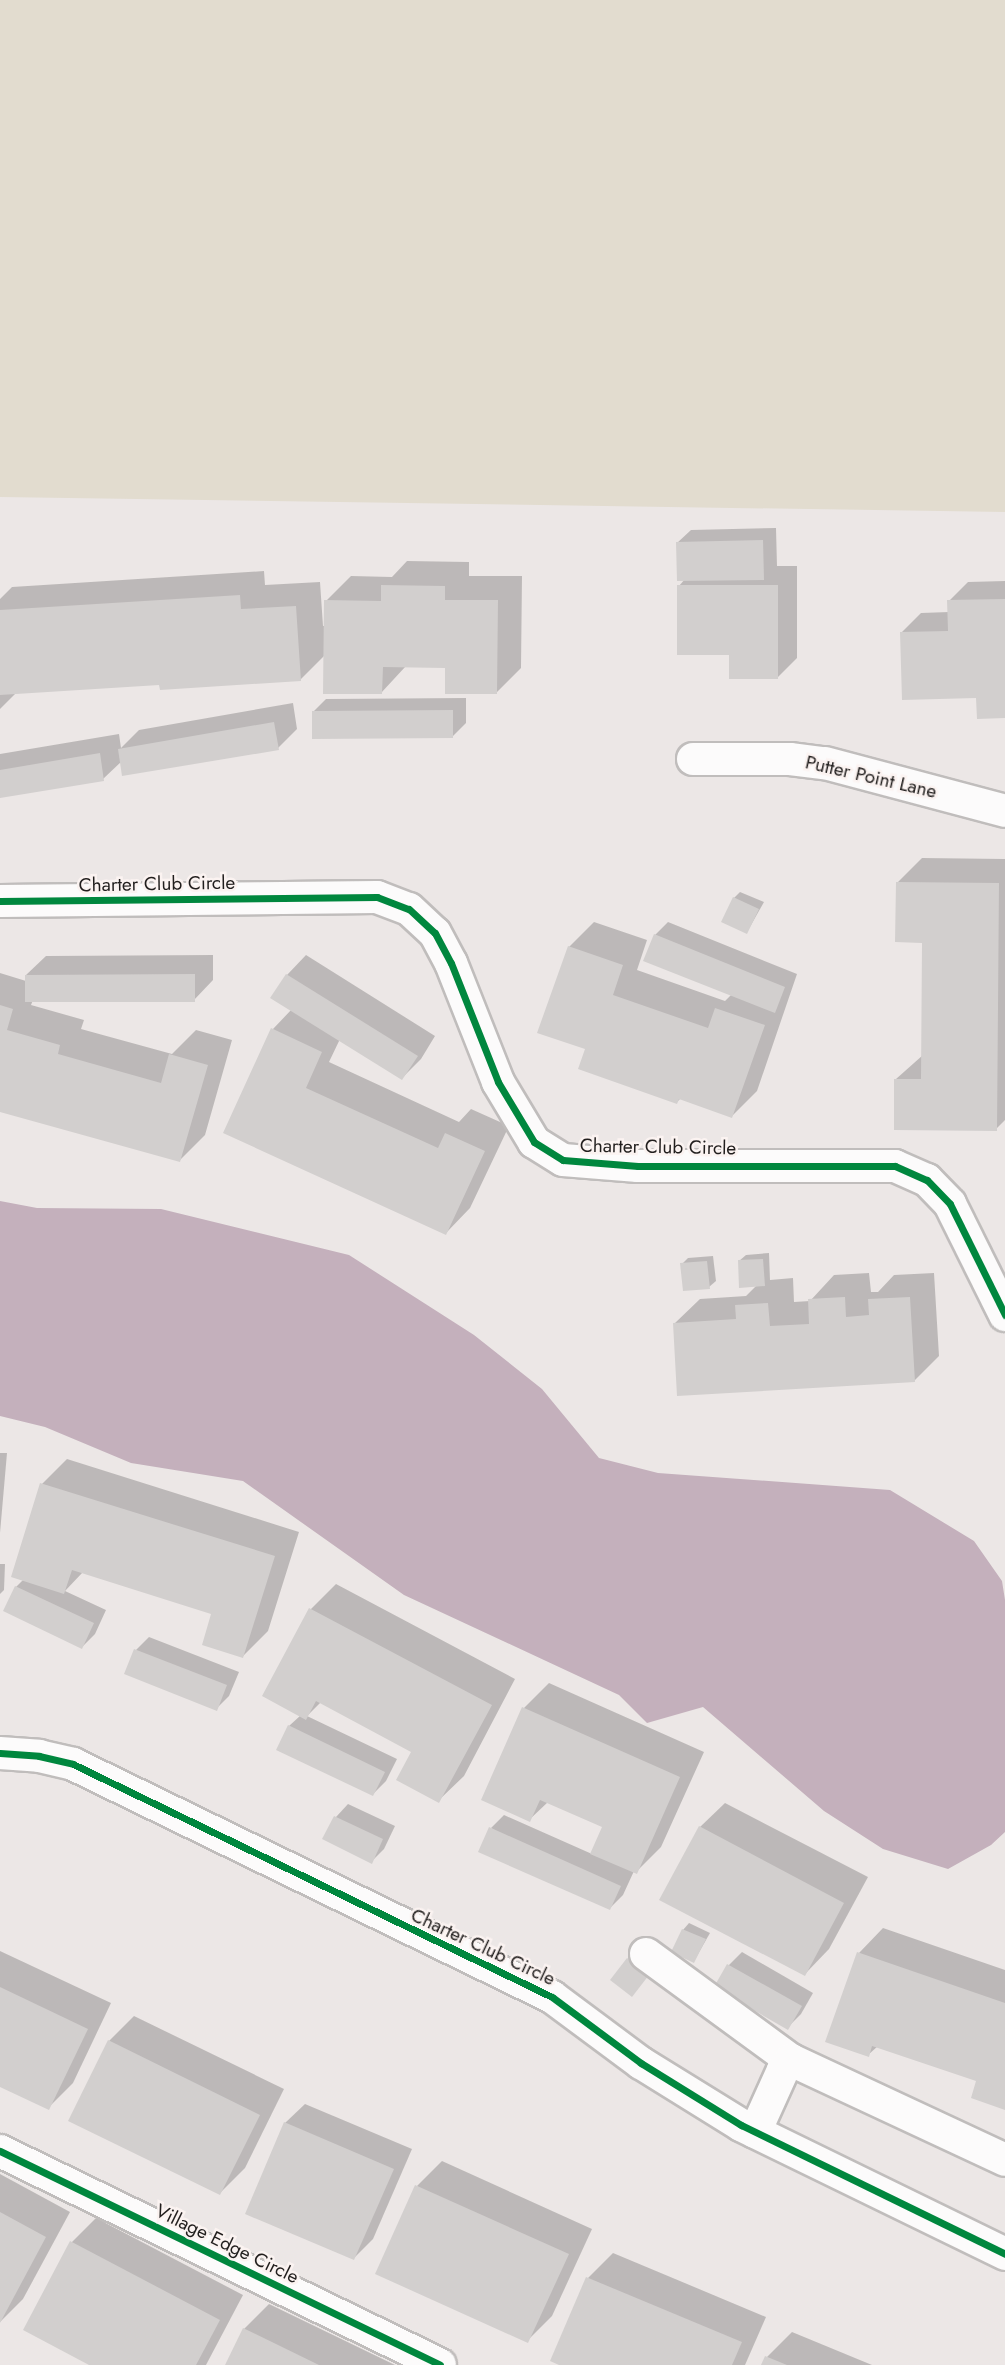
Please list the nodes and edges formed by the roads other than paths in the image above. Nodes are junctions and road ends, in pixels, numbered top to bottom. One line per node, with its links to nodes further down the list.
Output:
1 (693, 759): 2 (street, Putter Point Lane)
2 (1005, 811)
3 (0, 901): 4 (street, Charter Club Circle)
4 (1005, 1315)
5 (0, 1753): 8 (street, Charter Club Circle)
6 (646, 1954): 7 (street)
7 (791, 2060): 8 (street); 10 (street)
8 (755, 2132): 11 (street, Charter Club Circle)
9 (0, 2151): 12 (street, Village Edge Circle)
10 (1005, 2160)
11 (1005, 2254)
12 (440, 2365)

